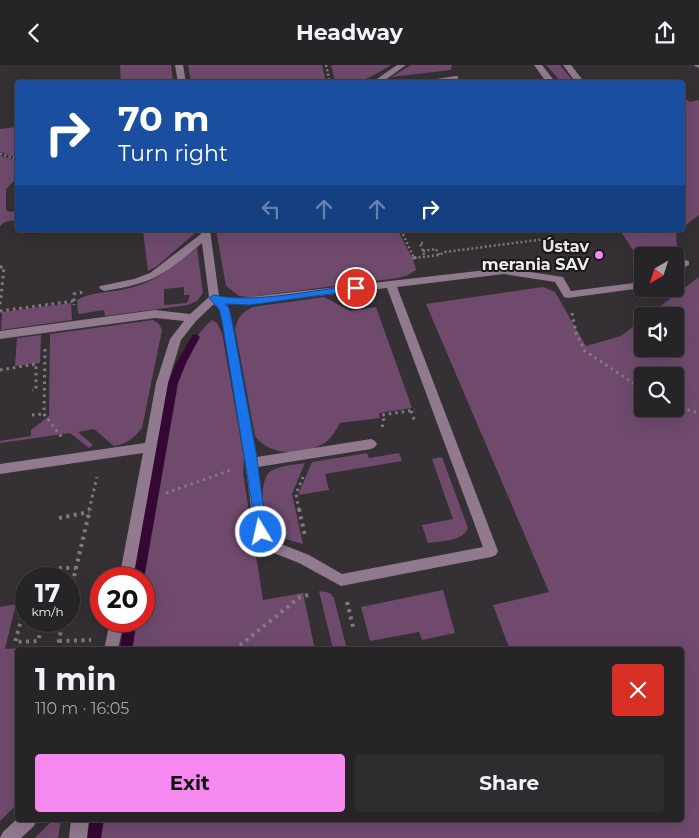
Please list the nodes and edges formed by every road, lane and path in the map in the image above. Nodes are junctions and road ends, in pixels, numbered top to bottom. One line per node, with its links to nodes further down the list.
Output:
1 (179, 65): 7 (street)
2 (326, 65): 8 (path)
3 (402, 65): 9 (street)
4 (538, 65): 11 (street)
5 (566, 65): 12 (street)
6 (455, 78): 10 (street)
7 (182, 80)
8 (329, 80)
9 (380, 80)
10 (439, 80)
11 (550, 80)
12 (578, 80)
13 (0, 154): 14 (path)
14 (15, 158)
15 (402, 232): 22 (path)
16 (205, 233): 27 (street); 28 (street)
17 (552, 238): 20 (path)
18 (423, 243): 19 (path)
19 (423, 251): 20 (path); 21 (path)
20 (439, 255): 21 (path)
21 (425, 257): 22 (path)
22 (414, 258): 24 (path)
23 (0, 267): 30 (path)
24 (429, 280): 25 (street); 26 (street)
25 (391, 284): 28 (street); 51 (street)
26 (634, 286)
27 (104, 288)
28 (214, 298): 32 (street); 51 (street)
29 (74, 305): 31 (path)
30 (0, 306)
31 (0, 311)
32 (192, 318): 33 (street); 49 (street)
33 (45, 329): 35 (street); 37 (path)
34 (576, 333): 39 (path)
35 (0, 335)
36 (0, 370): 38 (path)
37 (44, 379): 38 (path); 42 (path)
38 (36, 381): 40 (path)
39 (634, 384)
40 (32, 390)
41 (684, 409): 43 (path)
42 (44, 413): 44 (path); 47 (path)
43 (699, 413)
44 (32, 415)
45 (383, 418): 46 (path)
46 (414, 422)
47 (60, 434)
48 (371, 444): 51 (street)
49 (150, 447): 50 (street); 59 (street)
50 (102, 454): 52 (street); 55 (path)
51 (250, 463): 54 (path)
52 (0, 469)
53 (306, 470): 57 (path)
54 (164, 493)
55 (89, 512): 56 (path); 58 (path)
56 (59, 518)
57 (307, 543)
58 (76, 567)
59 (128, 567)
60 (312, 594): 71 (path)
61 (350, 614): 62 (path)
62 (354, 631)
63 (18, 632): 64 (path)
64 (40, 632)
65 (61, 632): 68 (path)
66 (115, 632): 70 (street)
67 (92, 640): 68 (path)
68 (59, 641): 69 (path)
69 (58, 647)
70 (112, 647)
71 (238, 647)
72 (26, 822): 74 (street)
73 (80, 822): 75 (street)
74 (9, 838)
75 (78, 838)

